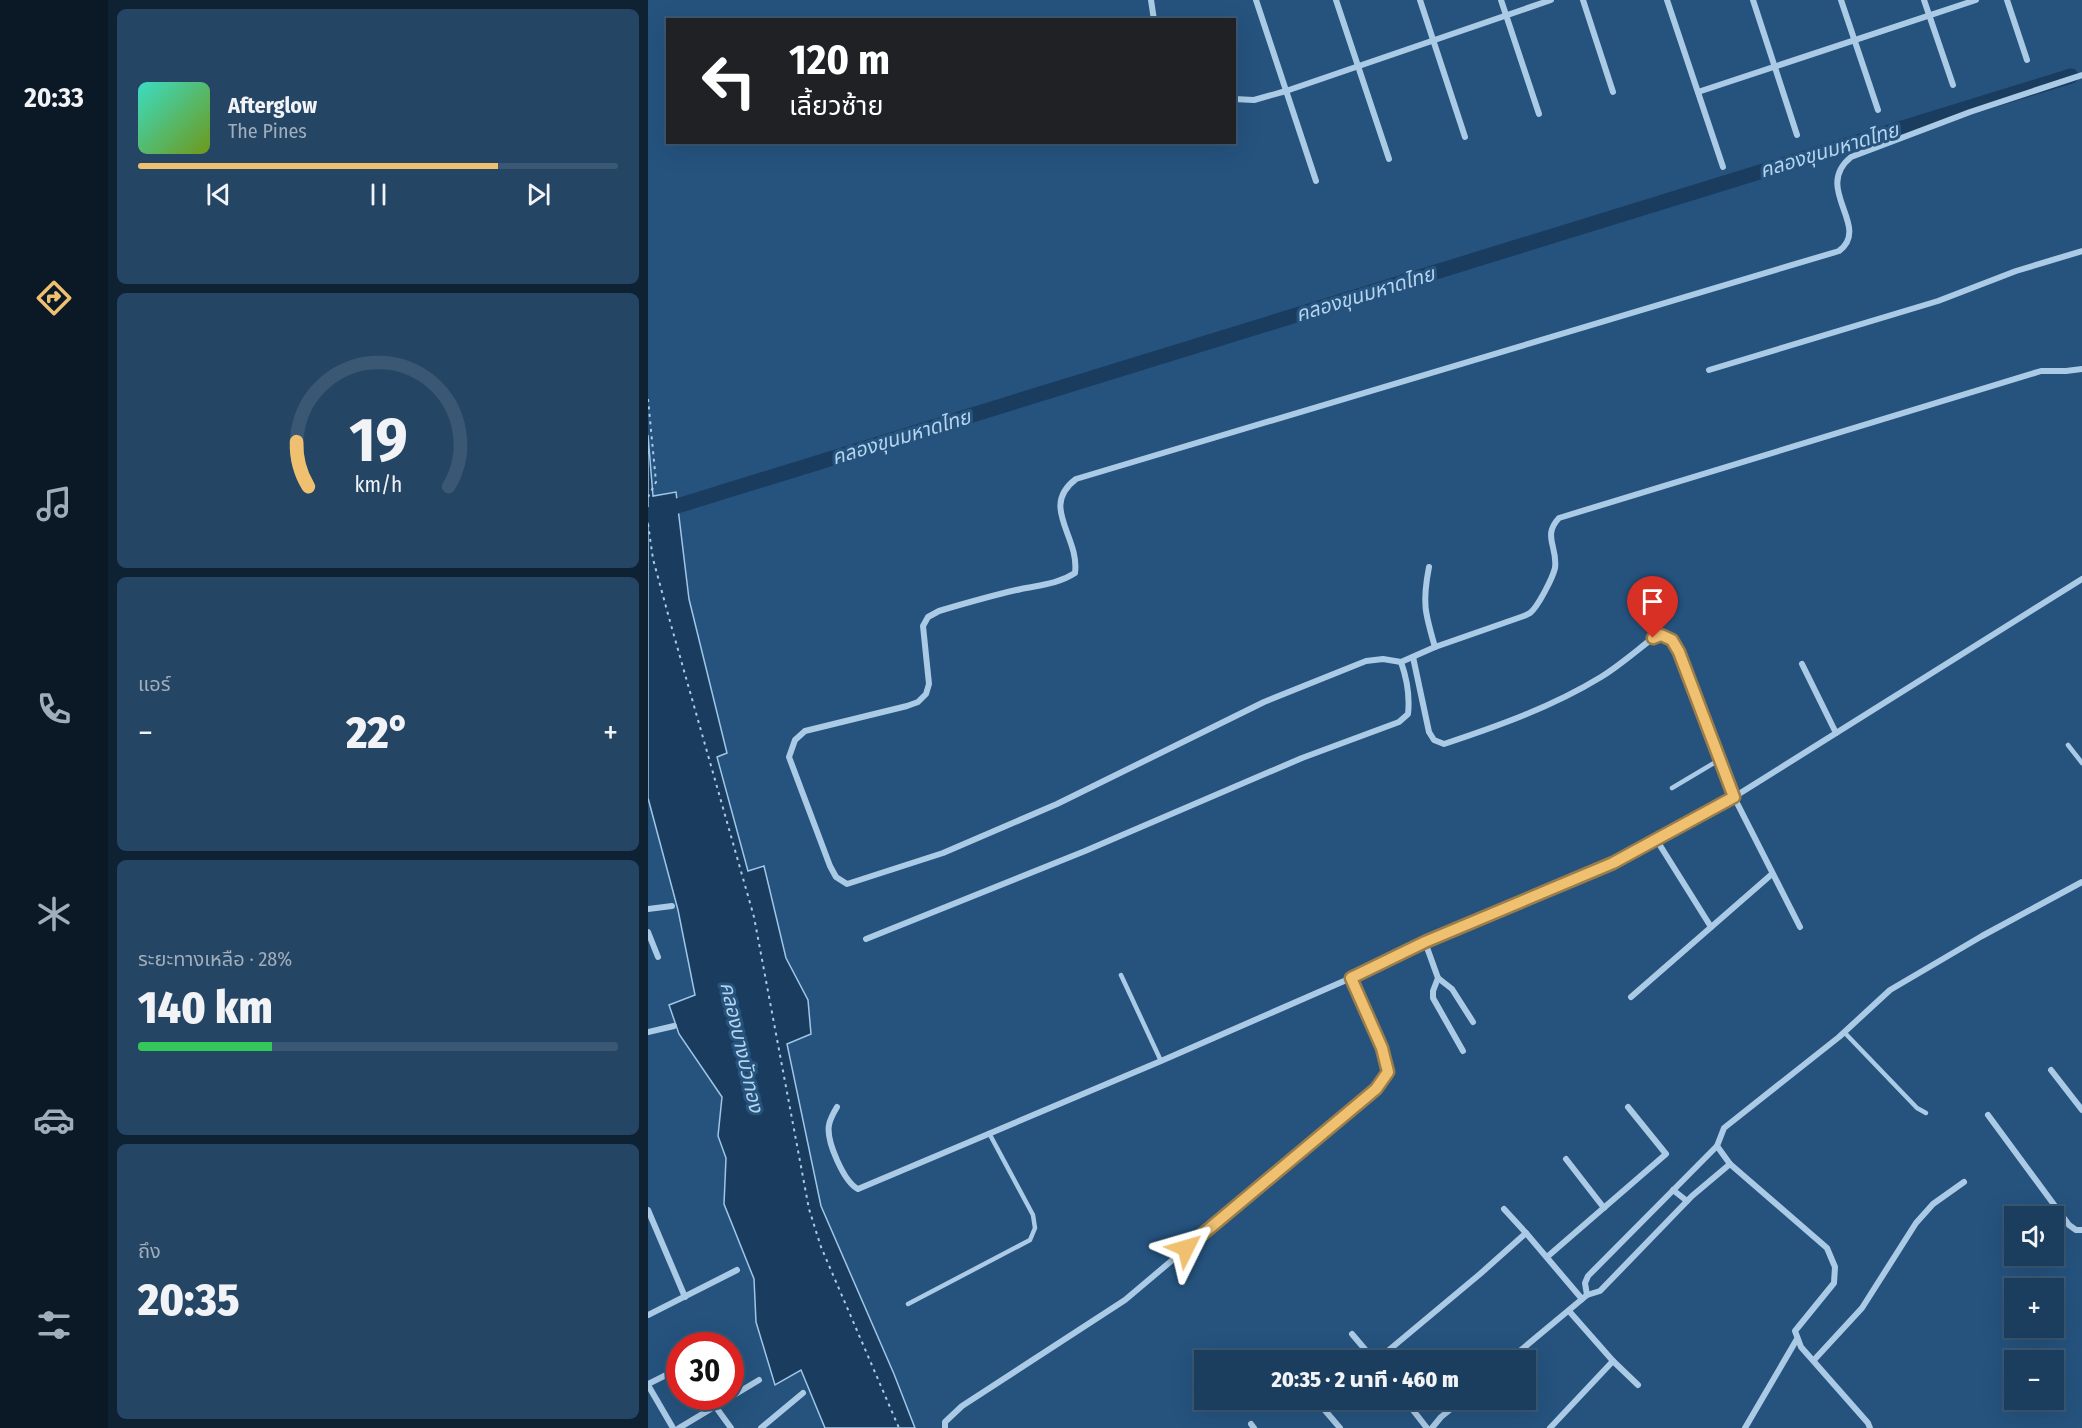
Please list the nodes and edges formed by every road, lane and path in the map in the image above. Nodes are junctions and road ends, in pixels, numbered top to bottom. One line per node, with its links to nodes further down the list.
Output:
1 (1151, 0): 16 (street)
2 (1256, 0): 24 (street)
3 (1336, 0): 20 (street)
4 (1419, 0): 17 (street)
5 (1501, 0): 14 (street)
6 (1551, 0): 14 (street)
7 (1583, 0): 25 (street)
8 (1667, 0): 26 (street)
9 (1753, 0): 21 (street)
10 (1841, 0): 18 (street)
11 (1924, 0): 15 (street)
12 (1976, 0): 15 (street)
13 (2007, 0): 19 (street)
14 (1506, 15): 17 (street); 29 (street)
15 (1929, 15): 18 (street); 23 (street)
16 (1154, 18)
17 (1433, 40): 20 (street); 31 (street)
18 (1854, 40): 21 (street); 28 (street)
19 (2027, 60)
20 (1358, 66): 24 (street); 32 (street)
21 (1774, 67): 26 (street); 30 (street)
22 (2082, 75): 45 (street)
23 (1953, 86)
24 (1286, 91): 27 (street); 34 (street)
25 (1613, 92)
26 (1698, 92): 33 (street)
27 (1236, 99)
28 (1878, 110)
29 (1539, 114)
30 (1797, 135)
31 (1465, 137)
32 (1389, 159)
33 (1723, 167)
34 (1316, 181)
35 (2082, 251): 37 (street)
36 (2082, 369): 43 (street)
37 (1709, 370)
38 (648, 399): 39 (path)
39 (648, 497)
40 (648, 524): 122 (path)
41 (1429, 567): 43 (street)
42 (2082, 579): 47 (street)
43 (1436, 647): 44 (street)
44 (1413, 657): 45 (street); 49 (street)
45 (1401, 662): 61 (street)
46 (1802, 664): 47 (street)
47 (1836, 733): 52 (street)
48 (2068, 745): 50 (lane)
49 (1719, 760): 51 (lane); 52 (street)
50 (2082, 763)
51 (1672, 788)
52 (1734, 797): 53 (street); 54 (street)
53 (1656, 839): 58 (street); 62 (street)
54 (1772, 874): 58 (street); 59 (street)
55 (2082, 882): 71 (street)
56 (672, 906): 57 (street)
57 (648, 909)
58 (1711, 927): 67 (street)
59 (1800, 927)
60 (648, 932): 63 (street)
61 (866, 939)
62 (1425, 942): 65 (street); 66 (street)
63 (658, 957)
64 (1121, 975): 73 (lane)
65 (1351, 978): 73 (street); 123 (street)
66 (1438, 978): 68 (street); 72 (street)
67 (1630, 997)
68 (1473, 1022)
69 (674, 1026): 70 (street)
70 (648, 1032)
71 (1845, 1032): 78 (lane); 81 (street)
72 (1463, 1051)
73 (1161, 1061): 80 (street)
74 (2051, 1070): 77 (street)
75 (837, 1107): 80 (street)
76 (1628, 1107): 87 (street)
77 (2082, 1110)
78 (1926, 1113)
79 (1988, 1115): 90 (street)
80 (989, 1133): 96 (lane)
81 (1718, 1146): 83 (street); 85 (street)
82 (1566, 1159): 87 (street)
83 (1730, 1164): 86 (street); 100 (street)
84 (1964, 1182): 104 (street)
85 (1673, 1190): 86 (street); 95 (street)
86 (1687, 1201): 95 (street)
87 (1604, 1208): 92 (street)
88 (1504, 1209): 91 (street)
89 (648, 1213): 94 (street)
90 (2082, 1230)
91 (1526, 1233): 92 (street); 102 (street)
92 (1547, 1257): 95 (street)
93 (737, 1270): 94 (street)
94 (685, 1297): 98 (street)
95 (1584, 1297): 97 (street)
96 (908, 1304)
97 (1569, 1311): 103 (street); 105 (street)
98 (648, 1315)
99 (1352, 1334): 101 (street)
100 (1797, 1339): 104 (street); 128 (street)
101 (1366, 1350)
102 (1387, 1350)
103 (1521, 1350)
104 (1814, 1360): 117 (street)
105 (1613, 1361): 109 (street); 127 (street)
106 (666, 1375): 108 (street)
107 (759, 1380): 110 (street)
108 (648, 1384): 118 (street)
109 (1638, 1385)
110 (744, 1389)
111 (803, 1393): 121 (street)
112 (708, 1410): 119 (street)
113 (718, 1410): 120 (street)
114 (1325, 1410): 124 (street)
115 (1413, 1410): 125 (street)
116 (1450, 1410): 126 (street)
117 (1869, 1425): 129 (street)
118 (673, 1428)
119 (679, 1428)
120 (731, 1428)
121 (761, 1428)
122 (899, 1428)
123 (945, 1428)
124 (1340, 1428)
125 (1427, 1428)
126 (1432, 1428)
127 (1550, 1428)
128 (1745, 1428)
129 (1862, 1428)

